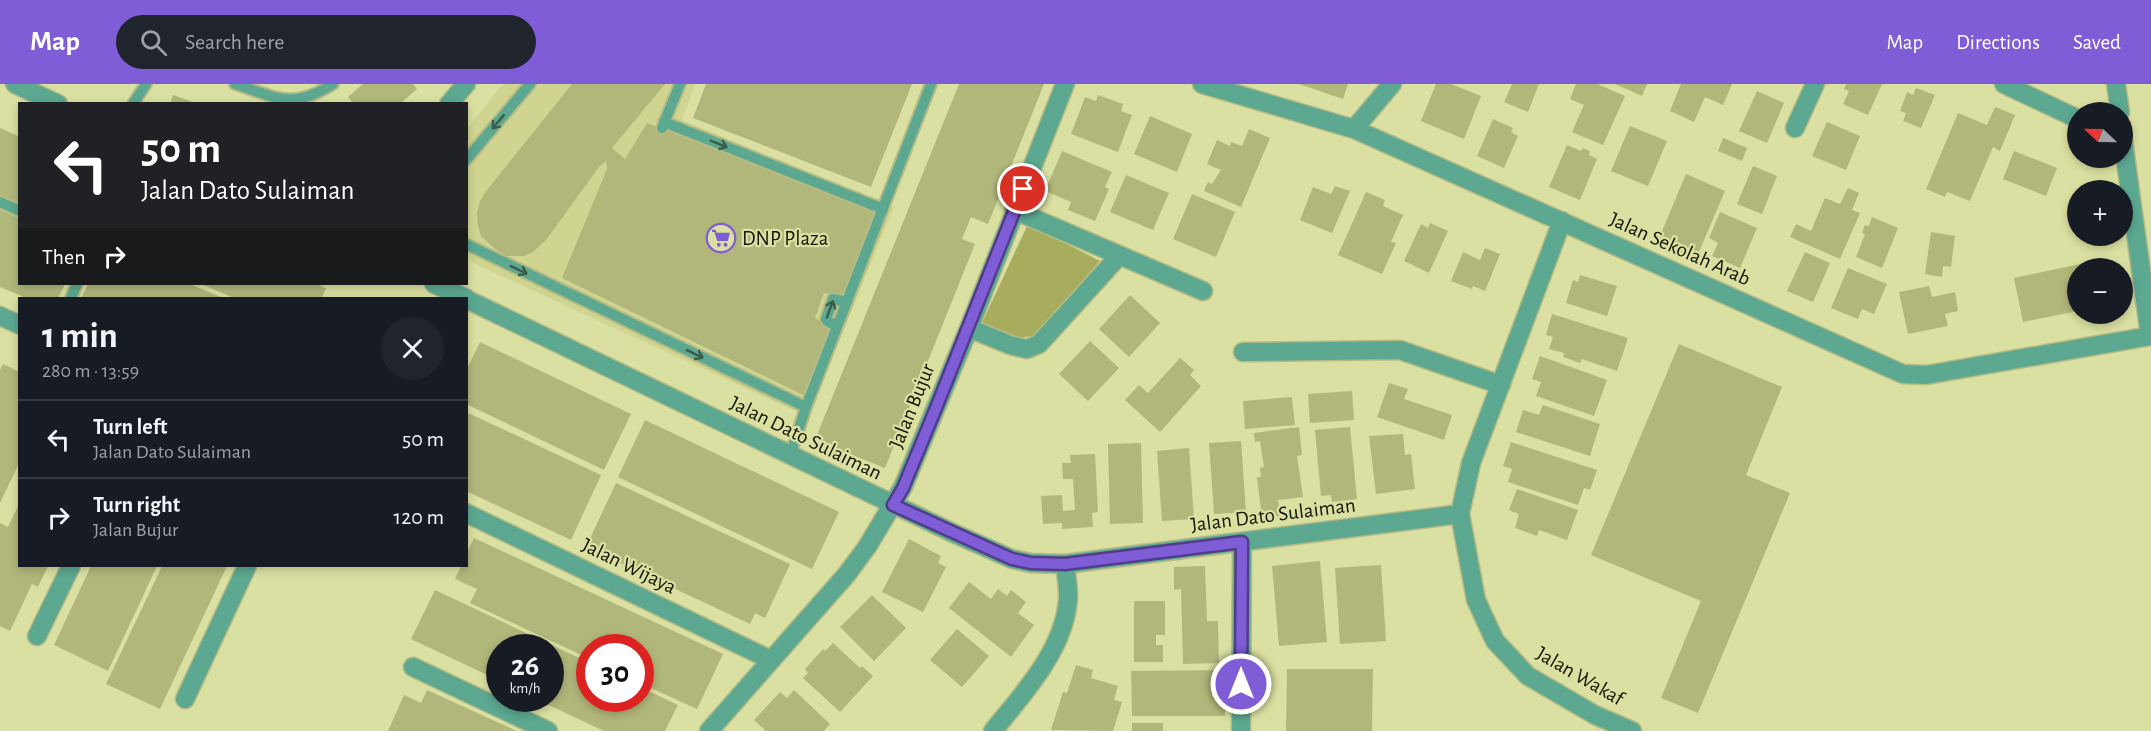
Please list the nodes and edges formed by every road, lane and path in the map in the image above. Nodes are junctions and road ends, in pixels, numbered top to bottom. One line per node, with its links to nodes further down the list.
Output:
1 (15, 84): 15 (street)
2 (146, 84): 16 (lane)
3 (236, 84): 4 (lane)
4 (333, 84)
5 (530, 84): 22 (lane, one-way to 22)
6 (680, 84): 26 (lane, one-way to 26)
7 (931, 84): 26 (lane)
8 (1065, 84): 27 (street, Jalan Bujur)
9 (1202, 84): 21 (street, Jalan Sekolah Arab)
10 (1392, 84): 21 (street)
11 (1815, 84): 20 (street)
12 (2004, 84): 19 (street)
13 (2116, 84): 18 (street)
14 (463, 85): 17 (street)
15 (54, 102)
16 (134, 102)
17 (450, 102)
18 (2119, 102)
19 (2067, 114)
20 (1796, 128)
21 (1354, 129): 28 (street, Jalan Sekolah Arab)
22 (468, 158)
23 (2127, 168): 38 (street)
24 (0, 202): 25 (lane)
25 (18, 209)
26 (883, 209): 41 (lane)
27 (1014, 210): 30 (street); 37 (street, Jalan Bujur)
28 (1562, 221): 38 (street, Jalan Sekolah Arab); 40 (street, Jalan Wakaf)
29 (468, 245): 41 (lane, one-way to 41)
30 (1119, 256): 32 (street); 37 (street)
31 (436, 285): 33 (street, Jalan Dato Sulaiman)
32 (1203, 291)
33 (462, 297)
34 (468, 300): 42 (street, Jalan Dato Sulaiman)
35 (0, 316): 36 (street)
36 (18, 324)
37 (969, 328): 43 (street, Jalan Bujur)
38 (2150, 336)
39 (1243, 352): 40 (street)
40 (1501, 385): 45 (street, Jalan Wakaf)
41 (806, 408): 42 (lane)
42 (790, 456): 43 (street, Jalan Dato Sulaiman)
43 (893, 505): 47 (street, Jalan Dato Sulaiman); 51 (street, Jalan Bujur)
44 (468, 514): 51 (street, Jalan Wijaya)
45 (1460, 514): 46 (street, Jalan Dato Sulaiman); 54 (street, Jalan Wakaf)
46 (1242, 542): 47 (street, Jalan Dato Sulaiman); 58 (street)
47 (1065, 564): 57 (street)
48 (71, 567): 50 (street)
49 (247, 567): 53 (street)
50 (37, 636)
51 (771, 660): 56 (street, Jalan Bujur)
52 (413, 667): 55 (street)
53 (185, 699)
54 (1592, 723): 59 (street, Jalan Wakaf)
55 (548, 731)
56 (709, 731)
57 (993, 731)
58 (1241, 731)
59 (1632, 731)

